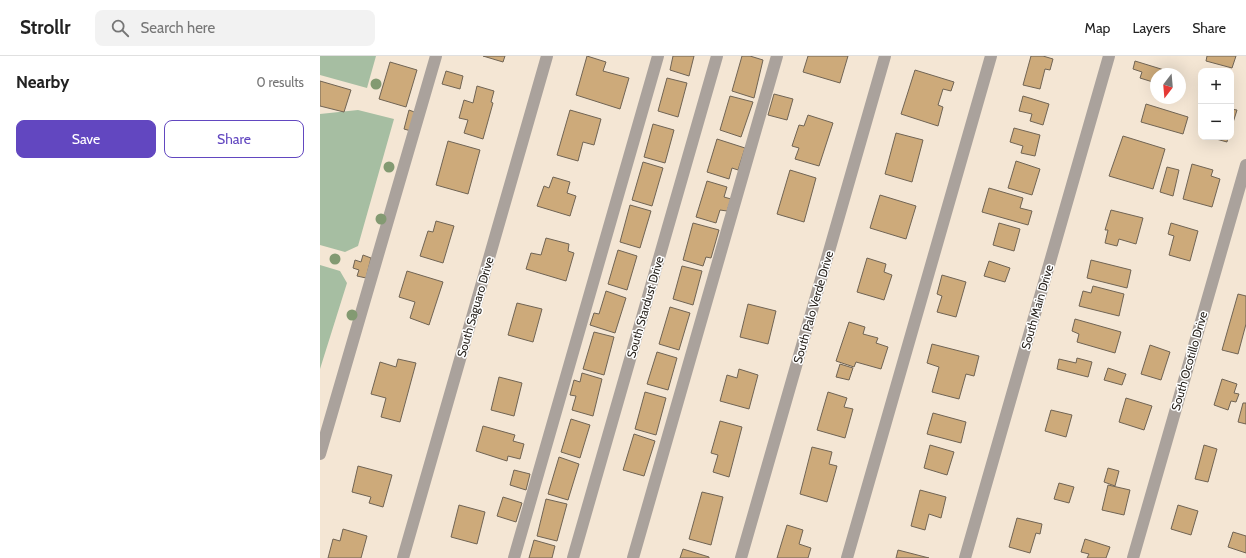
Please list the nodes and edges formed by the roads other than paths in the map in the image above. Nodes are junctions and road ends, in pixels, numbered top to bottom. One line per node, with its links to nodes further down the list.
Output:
1 (436, 56): 10 (street)
2 (547, 56): 11 (street, South Saguaro Drive)
3 (658, 56): 12 (street)
4 (717, 56): 13 (street, South Stardust Drive)
5 (777, 56): 14 (street)
6 (885, 56): 15 (street, South Palo Verde Drive)
7 (992, 56): 16 (street)
8 (1109, 56): 17 (street, South Main Drive)
9 (1246, 165): 18 (street, South Ocotillo Drive)
10 (320, 454)
11 (403, 558)
12 (514, 558)
13 (573, 558)
14 (633, 558)
15 (741, 558)
16 (847, 558)
17 (965, 558)
18 (1133, 558)

